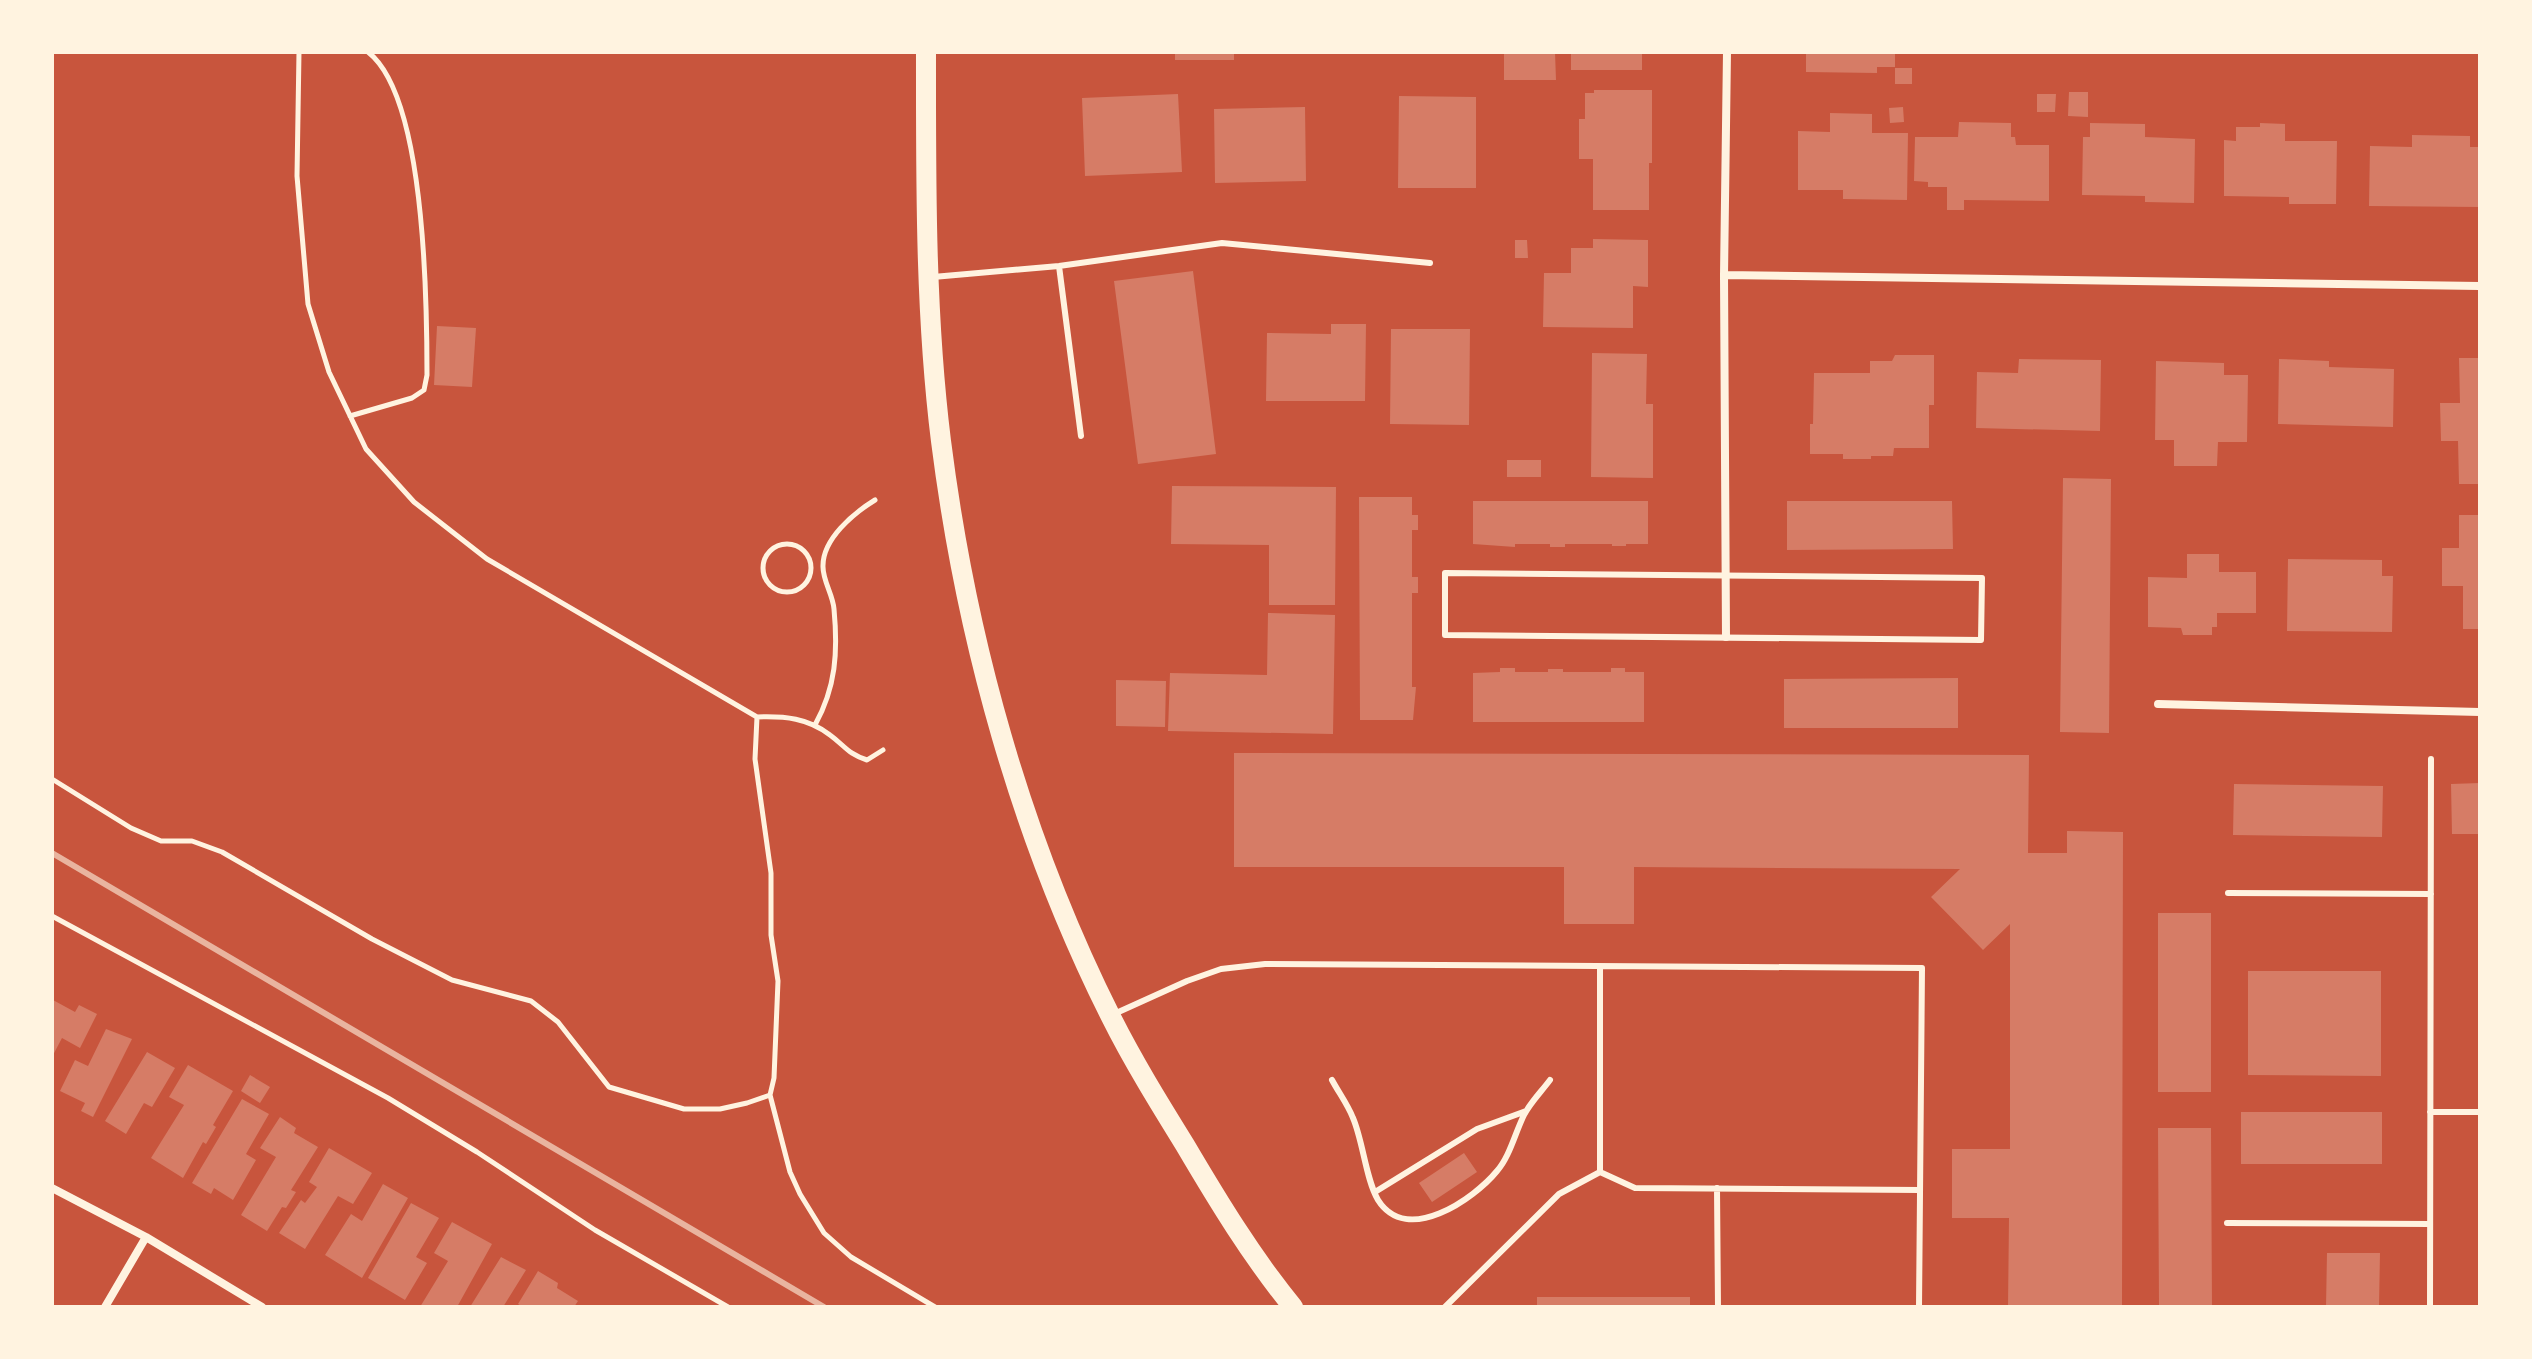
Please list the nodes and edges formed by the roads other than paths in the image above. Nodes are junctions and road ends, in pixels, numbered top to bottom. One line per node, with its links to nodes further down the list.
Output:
1 (926, 52): 6 (main road)
2 (1727, 52): 5 (street)
3 (1430, 263): 4 (lane)
4 (1059, 266): 6 (lane); 8 (lane)
5 (1724, 275): 7 (street); 9 (street)
6 (929, 277): 17 (main road)
7 (2480, 286)
8 (1081, 436)
9 (1725, 576): 10 (street); 10 (lane); 10 (lane)
10 (1726, 637)
11 (2158, 704): 12 (street)
12 (2480, 712)
13 (2431, 759): 15 (lane)
14 (2228, 893): 15 (lane)
15 (2431, 894): 21 (lane)
16 (1600, 967): 17 (lane); 23 (lane); 26 (lane)
17 (1110, 1015): 34 (main road)
18 (1332, 1080): 27 (lane)
19 (1550, 1080): 20 (lane)
20 (1526, 1111): 27 (lane); 27 (lane)
21 (2430, 1112): 22 (lane); 29 (lane)
22 (2480, 1112)
23 (1600, 1172): 25 (lane); 35 (lane)
24 (52, 1188): 30 (street)
25 (1717, 1188): 26 (lane); 36 (lane)
26 (1920, 1190): 37 (lane)
27 (1375, 1192)
28 (2227, 1223): 29 (lane)
29 (2430, 1224): 31 (lane)
30 (146, 1237): 32 (street); 33 (street)
31 (2430, 1306)
32 (105, 1307)
33 (262, 1307)
34 (1293, 1307)
35 (1445, 1307)
36 (1718, 1307)
37 (1919, 1307)

